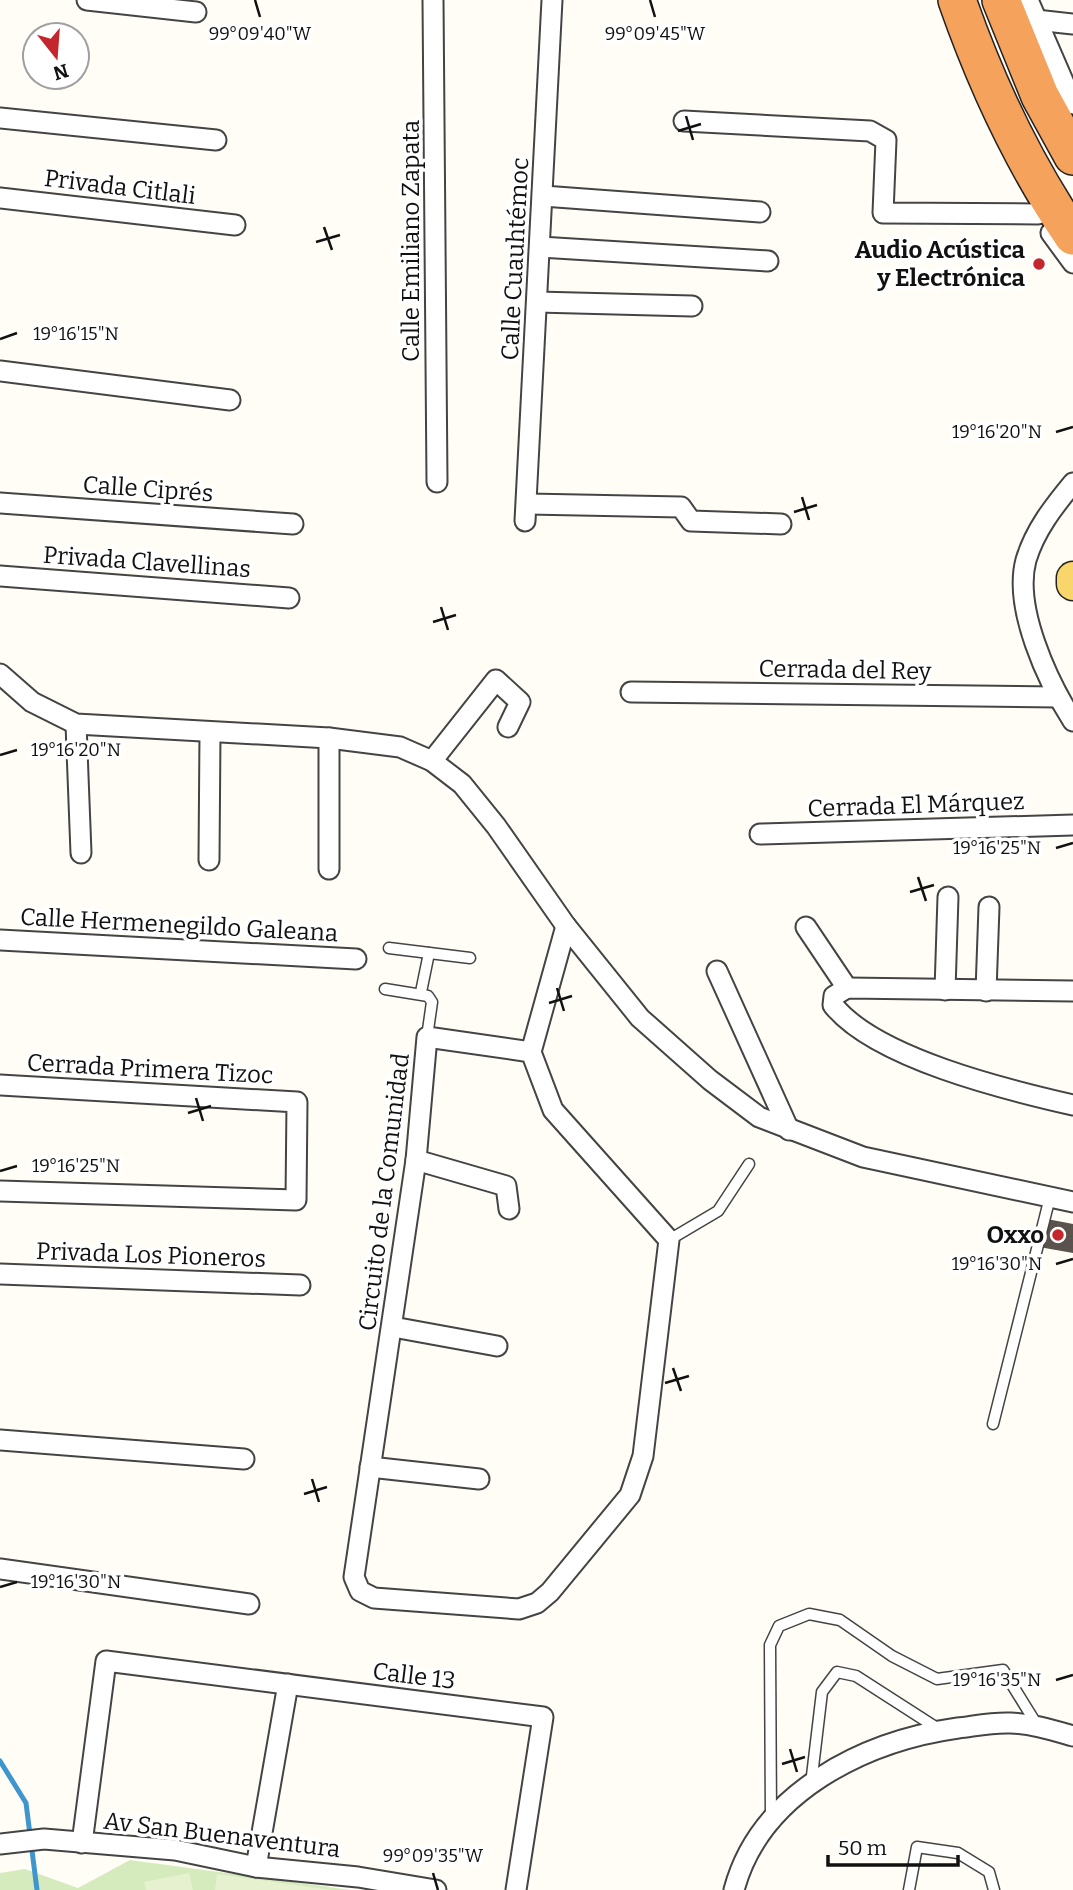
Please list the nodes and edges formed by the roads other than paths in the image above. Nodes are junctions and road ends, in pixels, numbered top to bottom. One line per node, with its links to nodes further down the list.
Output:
1 (87, 0): 10 (street)
2 (433, 0): 32 (street, Calle Emiliano Zapata)
3 (552, 0): 19 (street, Calle Cuauhtémoc)
4 (940, 0): 22 (street)
5 (957, 0): 24 (highway)
6 (965, 0): 22 (highway)
7 (982, 0): 18 (highway)
8 (1001, 0): 17 (highway)
9 (1028, 0): 11 (street)
10 (196, 12)
11 (1036, 20): 12 (street); 13 (street)
12 (1073, 24)
13 (1073, 104)
14 (0, 118): 16 (street)
15 (684, 121): 22 (street)
16 (216, 141)
17 (1073, 156)
18 (1073, 193)
19 (542, 196): 21 (street); 25 (street, Calle Cuauhtémoc)
20 (0, 198): 23 (street, Privada Citlali)
21 (761, 212)
22 (1055, 215): 27 (street)
23 (235, 225)
24 (1073, 236)
25 (540, 247): 26 (street); 28 (street, Calle Cuauhtémoc)
26 (768, 261)
27 (1073, 263)
28 (537, 302): 29 (street); 36 (street, Calle Cuauhtémoc)
29 (692, 306)
30 (0, 371): 31 (street)
31 (230, 400)
32 (437, 482)
33 (1073, 483): 43 (street)
34 (0, 503): 35 (street, Calle Ciprés)
35 (293, 524)
36 (781, 524)
37 (0, 576): 40 (street, Privada Clavellinas)
38 (1073, 578): 39 (main road)
39 (1073, 584)
40 (289, 598)
41 (0, 674): 45 (street)
42 (631, 692): 43 (street, Cerrada del Rey)
43 (1058, 697): 44 (street)
44 (1073, 721)
45 (76, 724): 47 (street); 52 (street)
46 (508, 727): 49 (street)
47 (210, 733): 48 (street); 53 (street)
48 (329, 738): 49 (street); 54 (street)
49 (432, 761): 57 (street)
50 (1073, 825): 51 (street, Cerrada El Márquez)
51 (760, 834)
52 (81, 853)
53 (209, 860)
54 (330, 869)
55 (948, 897): 66 (street)
56 (989, 907): 67 (street)
57 (566, 926): 72 (street); 75 (street)
58 (806, 927): 70 (street)
59 (0, 940): 63 (street, Calle Hermenegildo Galeana)
60 (390, 948): 61 (lane)
61 (429, 953): 62 (lane); 69 (lane)
62 (470, 958)
63 (356, 959)
64 (717, 971): 75 (street)
65 (385, 989): 69 (lane)
66 (945, 990): 67 (street); 70 (street)
67 (986, 991): 68 (street)
68 (1073, 991)
69 (421, 992): 71 (lane)
70 (840, 992): 74 (street)
71 (427, 1037): 72 (street, Circuito de la Comunidad); 76 (street, Circuito de la Comunidad)
72 (531, 1052): 82 (street)
73 (0, 1085): 78 (street, Cerrada Primera Tizoc)
74 (1073, 1105)
75 (789, 1130): 79 (street)
76 (416, 1160): 81 (street); 85 (street, Circuito de la Comunidad)
77 (749, 1164): 82 (lane)
78 (0, 1191)
79 (1050, 1197): 80 (street); 87 (lane)
80 (1073, 1202)
81 (509, 1209)
82 (669, 1240): 90 (street, Circuito de la Comunidad)
83 (0, 1274): 84 (street, Privada Los Pioneros)
84 (300, 1285)
85 (393, 1327): 86 (street); 90 (street, Circuito de la Comunidad)
86 (497, 1346)
87 (992, 1424)
88 (0, 1440): 89 (street)
89 (244, 1459)
90 (370, 1467): 91 (street)
91 (480, 1479)
92 (0, 1570): 93 (street)
93 (249, 1604)
94 (288, 1684): 100 (street, Calle 13); 102 (street); 104 (street, Calle 13)
95 (1038, 1726): 96 (street); 97 (street); 99 (lane)
96 (940, 1731): 98 (street); 98 (lane)
97 (1073, 1736)
98 (811, 1784): 99 (street)
99 (771, 1820): 105 (street)
100 (82, 1843): 101 (street, Av San Buenaventura); 102 (street, Av San Buenaventura)
101 (0, 1844)
102 (256, 1867): 103 (street, Av San Buenaventura)
103 (436, 1890)
104 (516, 1890)
105 (734, 1890)
106 (909, 1890): 107 (lane)
107 (994, 1890)

